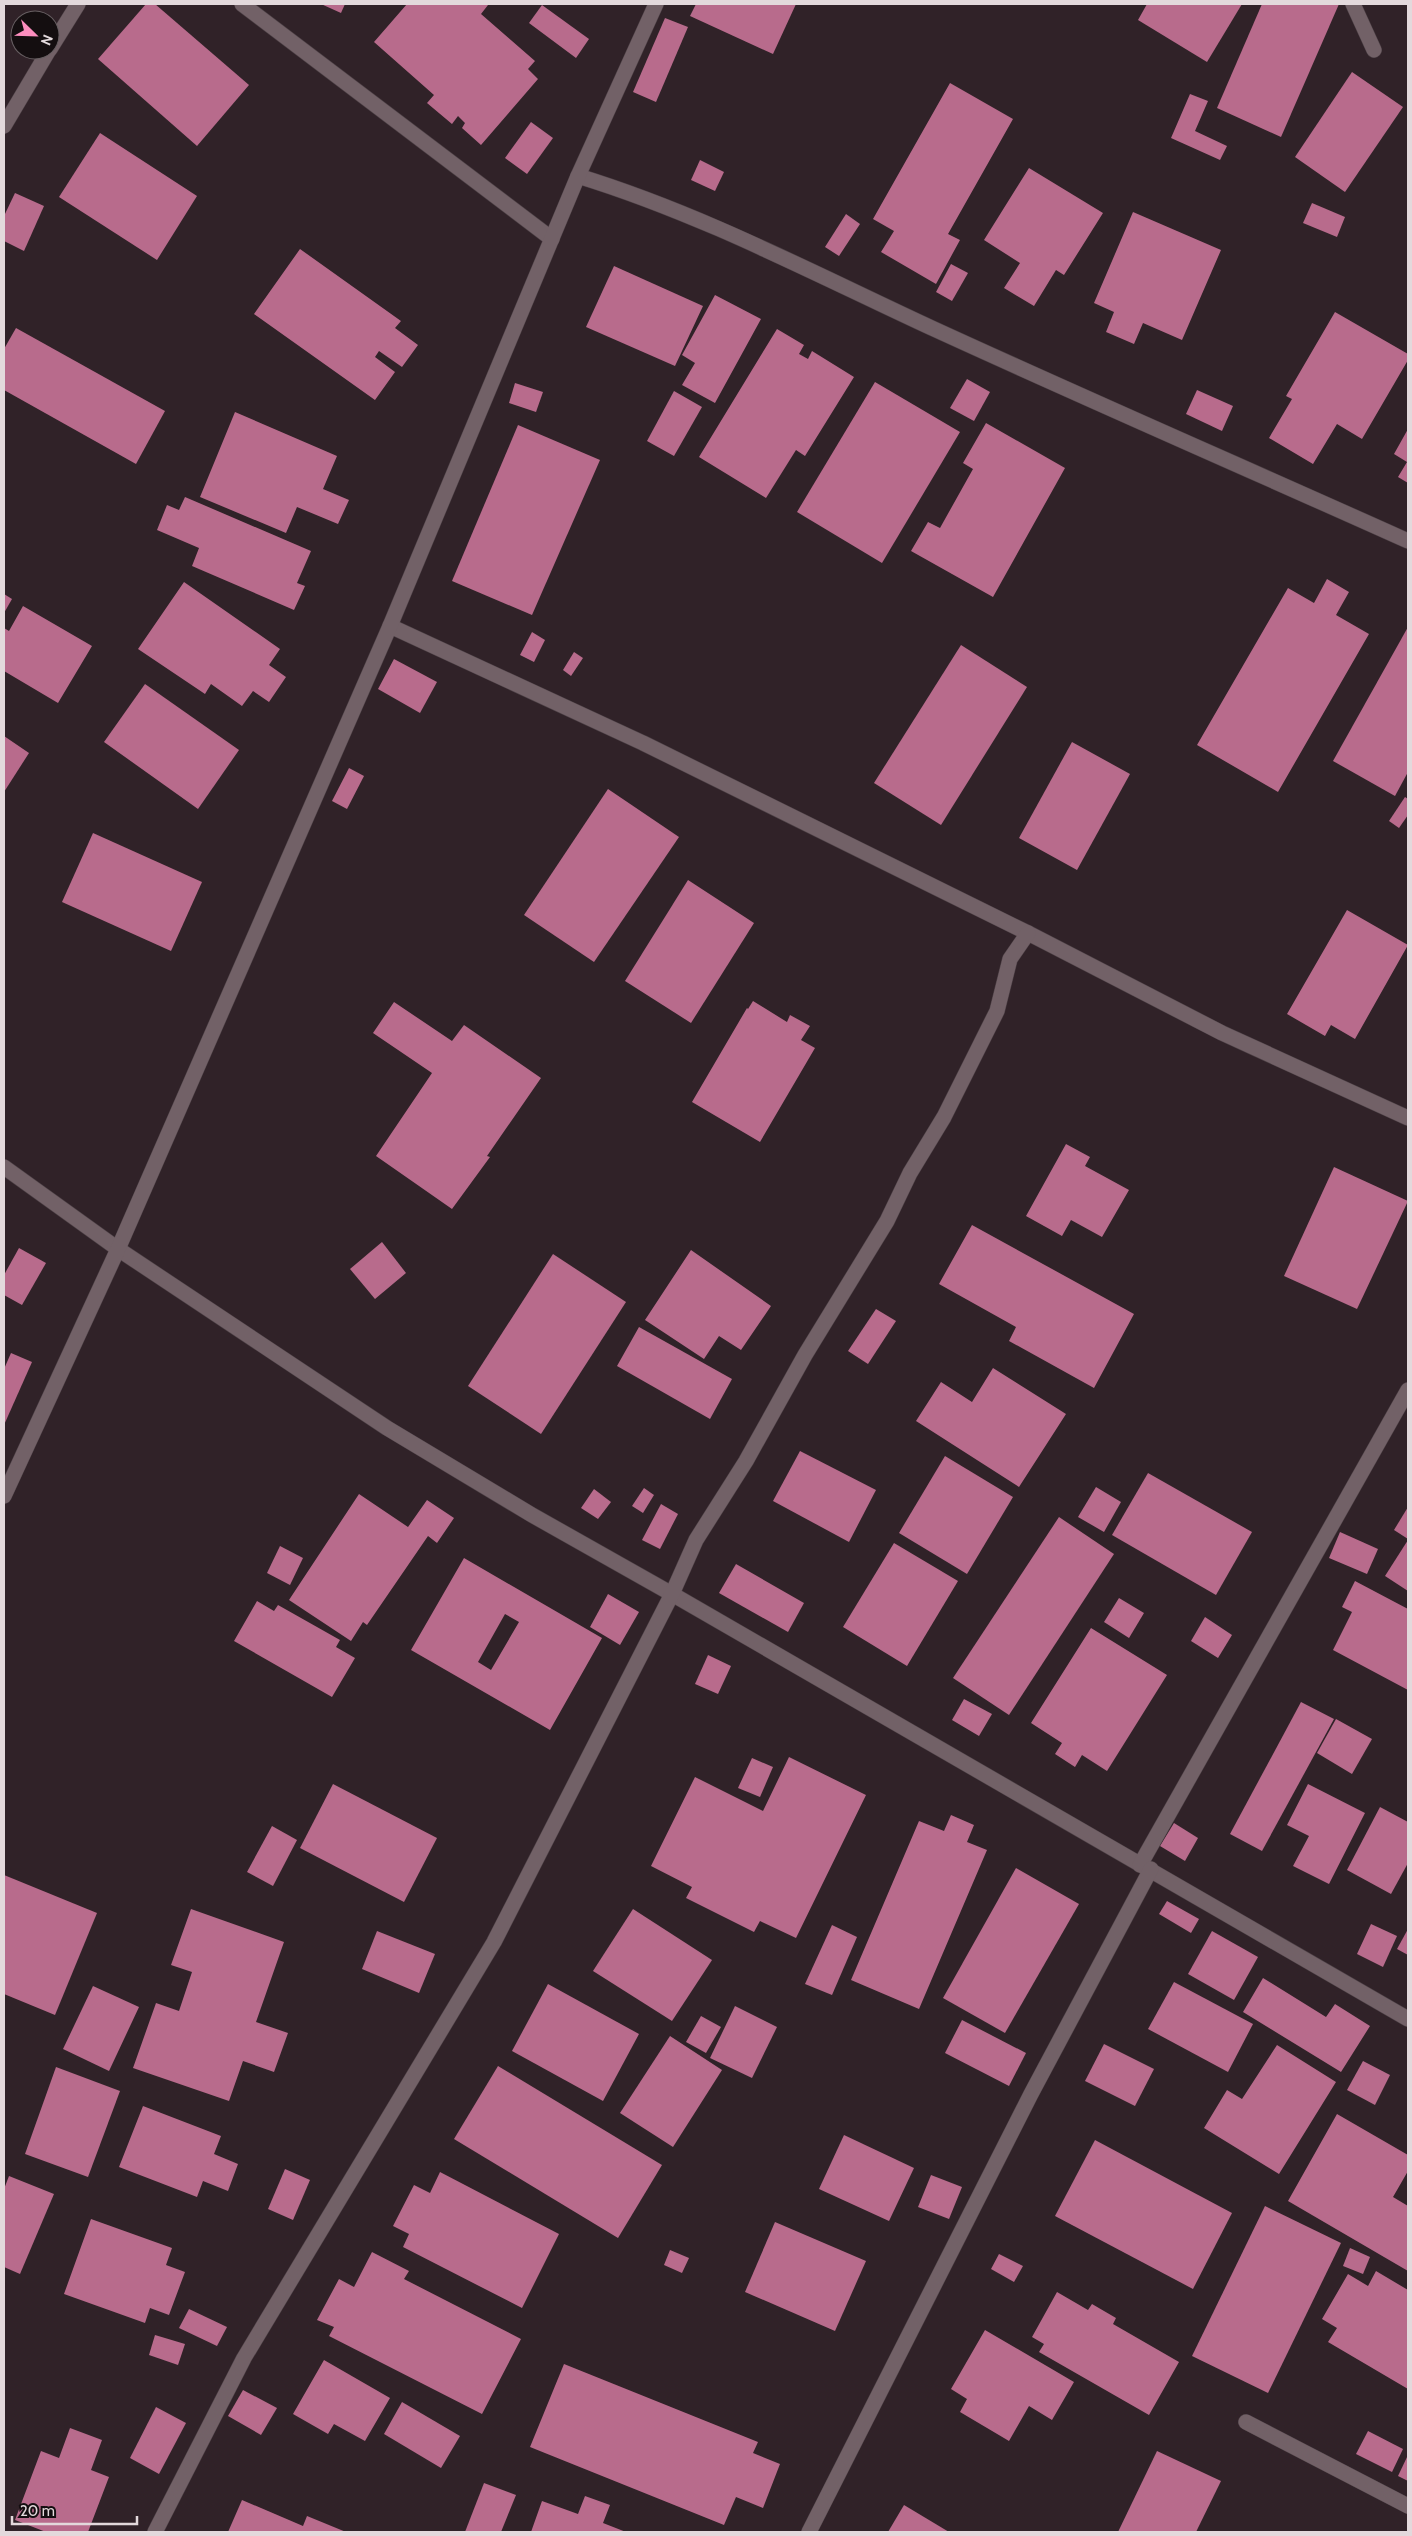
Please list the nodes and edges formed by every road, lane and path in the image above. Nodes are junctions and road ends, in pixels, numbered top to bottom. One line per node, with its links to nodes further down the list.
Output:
1 (78, 4): 5 (street)
2 (242, 4): 10 (street)
3 (656, 4): 9 (street)
4 (1353, 4): 6 (street)
5 (60, 33)
6 (1374, 50)
7 (43, 60): 8 (street)
8 (4, 126)
9 (578, 176): 10 (street); 11 (street)
10 (552, 240): 12 (street)
11 (1408, 541)
12 (390, 626): 13 (street); 16 (street)
13 (1028, 933): 14 (street); 19 (street)
14 (1408, 1118)
15 (4, 1167): 16 (street)
16 (118, 1250): 18 (street); 19 (street)
17 (1408, 1390): 20 (street)
18 (4, 1496)
19 (672, 1594): 20 (street); 24 (street)
20 (1145, 1867): 21 (street); 25 (street)
21 (1408, 2020)
22 (1246, 2422): 23 (street)
23 (1408, 2506)
24 (155, 2532)
25 (809, 2532)

